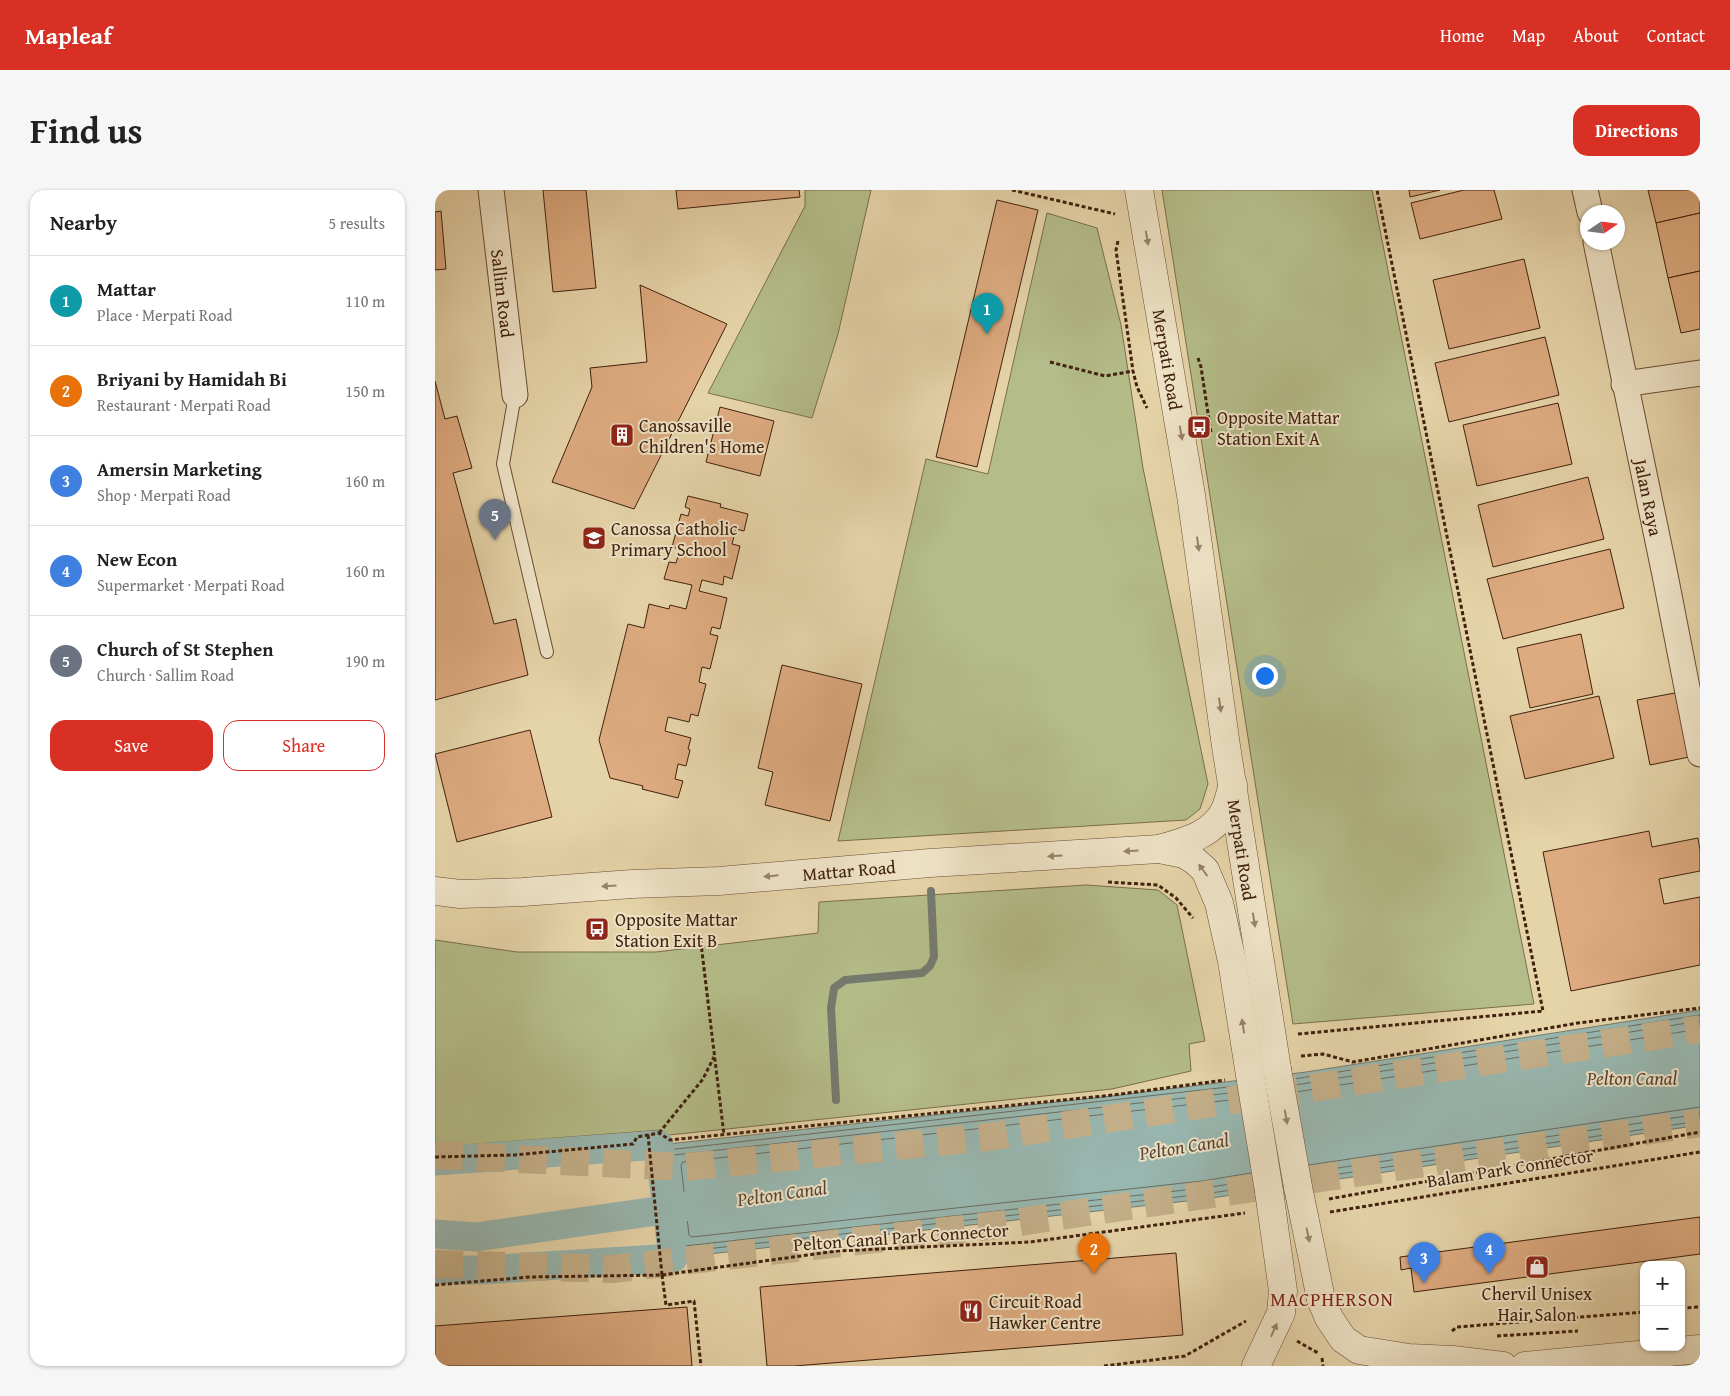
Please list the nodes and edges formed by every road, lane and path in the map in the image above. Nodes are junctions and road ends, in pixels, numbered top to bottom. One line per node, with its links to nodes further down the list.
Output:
1 (491, 190): 14 (street, Sallim Road)
2 (1012, 190): 7 (path)
3 (1139, 190): 18 (street, Merpati Road, one-way to 18)
4 (1377, 190): 25 (path)
5 (1585, 190): 6 (street)
6 (1588, 205)
7 (1123, 216)
8 (1120, 233): 11 (path)
9 (1598, 250): 13 (street, Jalan Raya)
10 (1050, 362): 11 (path)
11 (1133, 371): 15 (path)
12 (1700, 373): 13 (street)
13 (1624, 384): 17 (street, Jalan Raya)
14 (515, 395): 16 (lane)
15 (1148, 411)
16 (547, 652)
17 (1700, 754)
18 (1233, 786): 19 (street, Mattar Road); 27 (street, Merpati Road, one-way to 27)
19 (1159, 849): 21 (street, Mattar Road, one-way to 21); 50 (street, Merpati Road, one-way to 19, bridge)
20 (1104, 882): 22 (path)
21 (435, 891)
22 (1193, 919)
23 (700, 935): 26 (path)
24 (1700, 1008): 27 (path)
25 (1291, 1034)
26 (715, 1056): 30 (path); 32 (path)
27 (1287, 1062): 51 (street, Merpati Road, one-way to 51, bridge)
28 (1224, 1071): 32 (path)
29 (1700, 1132): 35 (path)
30 (659, 1133): 31 (path); 32 (path)
31 (648, 1135): 34 (path); 38 (path, bridge)
32 (724, 1135)
33 (1700, 1152): 37 (path, Balam Park Connector)
34 (435, 1157)
35 (1321, 1200)
36 (1249, 1212): 38 (path, Pelton Canal Park Connector)
37 (1325, 1213)
38 (662, 1275): 39 (path, Pelton Canal Park Connector); 48 (path)
39 (435, 1284)
40 (1700, 1307): 41 (path)
41 (1685, 1308)
42 (1640, 1312): 45 (path)
43 (1253, 1317): 49 (path)
44 (1586, 1330): 46 (path)
45 (1450, 1333)
46 (1491, 1336)
47 (1700, 1349): 52 (street)
48 (701, 1366)
49 (1104, 1366)
50 (1257, 1366)
51 (1503, 1366)
52 (1525, 1366)

